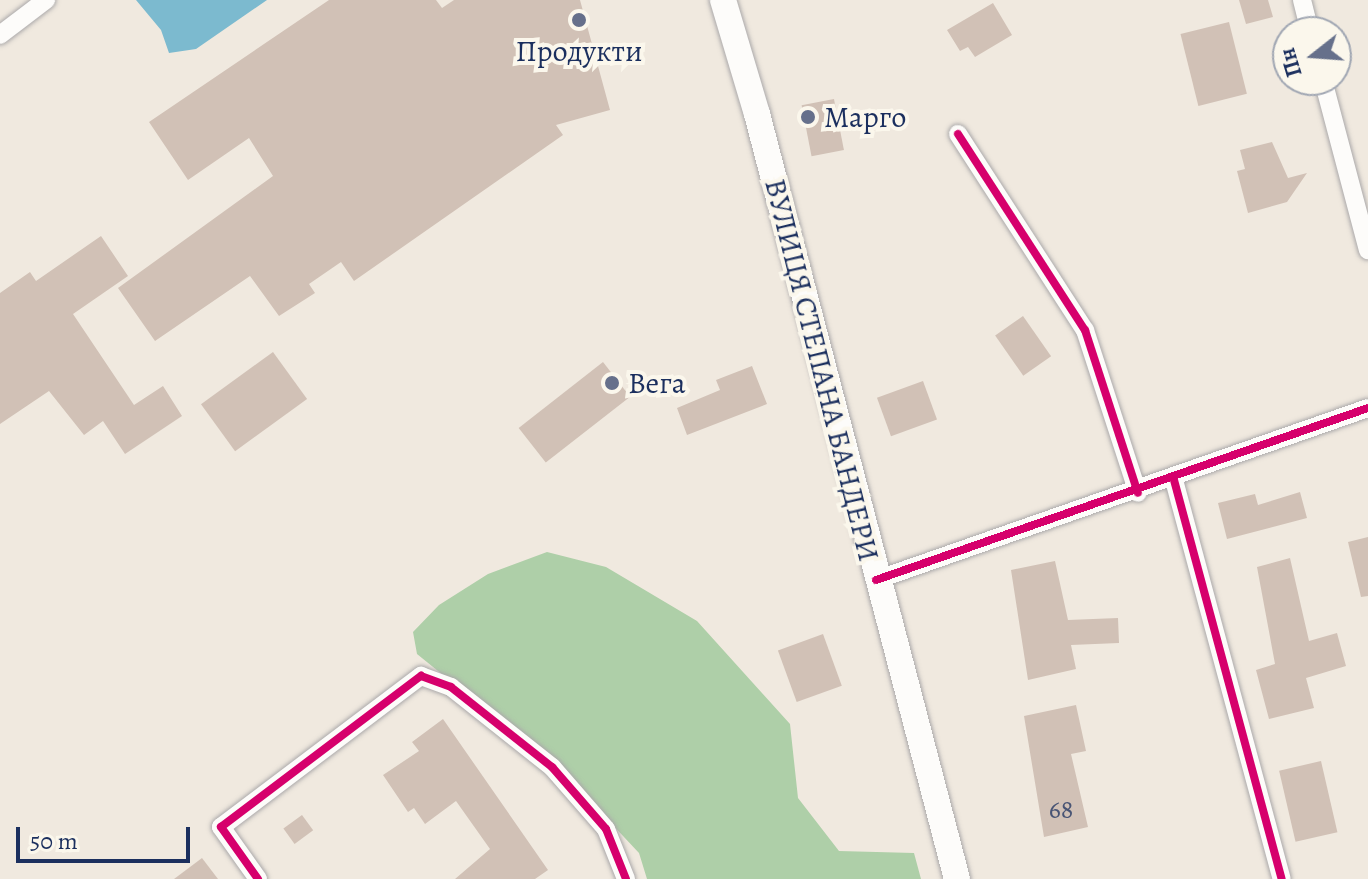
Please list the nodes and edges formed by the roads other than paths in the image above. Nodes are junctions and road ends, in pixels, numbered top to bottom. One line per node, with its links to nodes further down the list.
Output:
1 (46, 0): 3 (street)
2 (723, 0): 10 (main road, ВУЛИЦЯ СТЕПАНА БАНДЕРИ)
3 (0, 35)
4 (1327, 96): 6 (street)
5 (958, 134): 9 (street)
6 (1368, 250)
7 (1368, 408): 8 (street)
8 (1174, 480): 9 (street); 14 (street)
9 (1138, 493): 10 (street)
10 (876, 580): 13 (main road, ВУЛИЦЯ СТЕПАНА БАНДЕРИ)
11 (258, 879): 12 (street)
12 (626, 879)
13 (957, 879)
14 (1282, 879)

